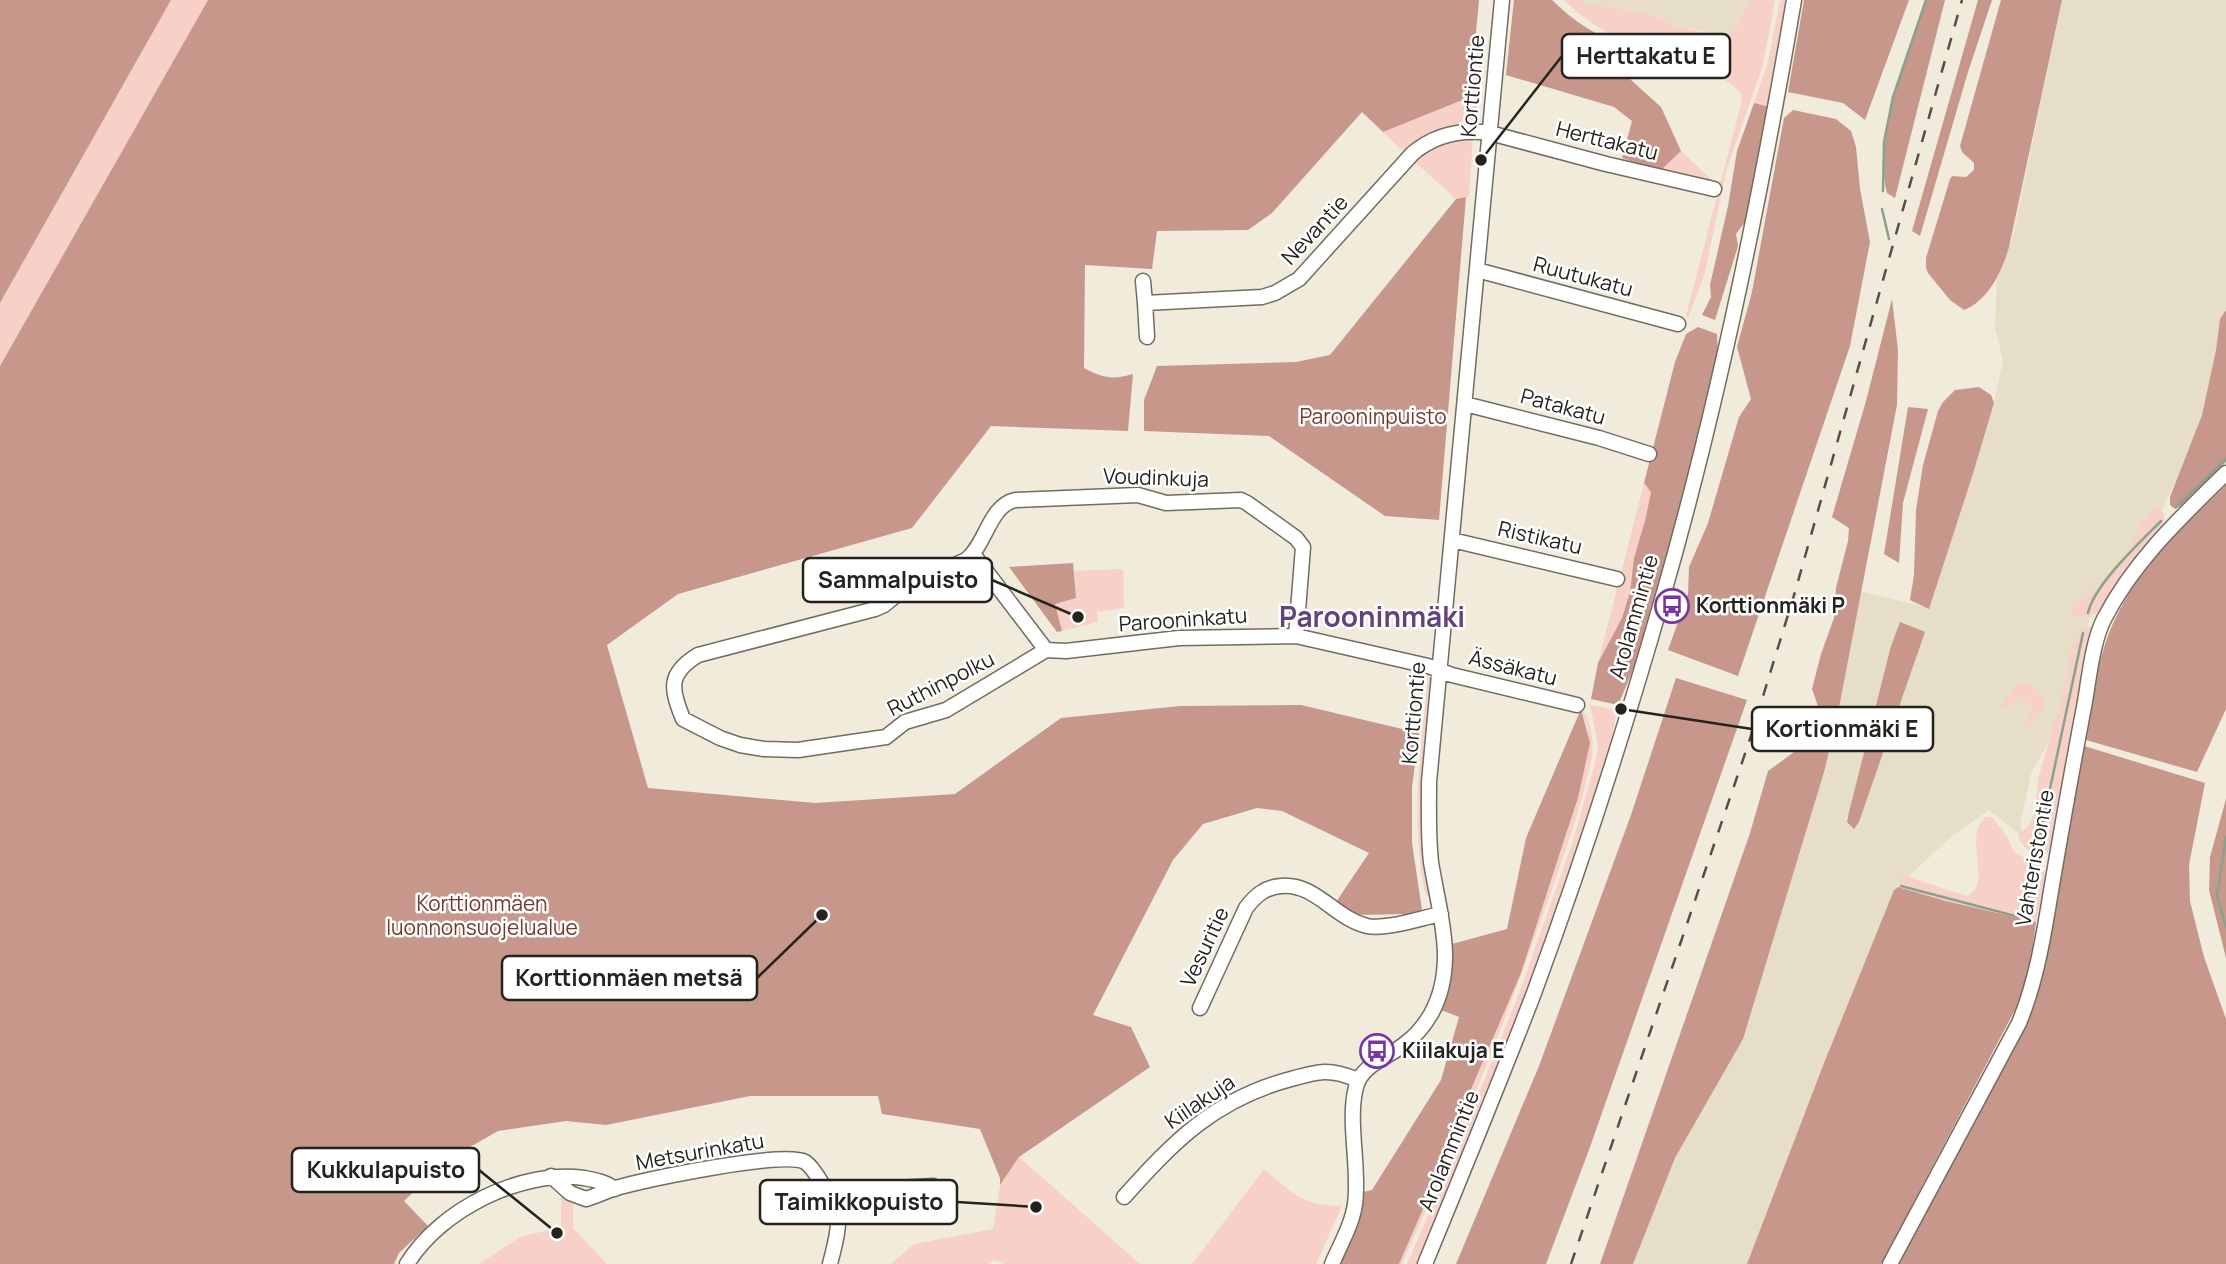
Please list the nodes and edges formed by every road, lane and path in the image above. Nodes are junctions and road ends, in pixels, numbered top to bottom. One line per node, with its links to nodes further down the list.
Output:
1 (1502, 0): 3 (street, Korttiontie)
2 (1794, 0): 31 (street, Arolammintie)
3 (1490, 132): 4 (street, Herttakatu); 5 (street, Korttiontie); 7 (street, Nevantie)
4 (1714, 189)
5 (1477, 270): 8 (street, Ruutukatu); 10 (street, Korttiontie)
6 (1143, 281): 7 (street)
7 (1145, 303): 9 (street)
8 (1678, 324)
9 (1147, 337)
10 (1465, 404): 11 (street, Patakatu); 13 (street, Korttiontie)
11 (1649, 454)
12 (2226, 473): 32 (street, Vahteristontie)
13 (1452, 540): 15 (street, Ristikatu); 18 (street, Korttiontie)
14 (973, 554): 16 (street, Voudinkuja); 17 (street); 17 (street, Ruthinpolku)
15 (1617, 579)
16 (1296, 636): 17 (street, Parooninkatu); 18 (street, Parooninkatu)
17 (1046, 650)
18 (1440, 671): 19 (street, Ässäkatu); 20 (street, Korttiontie)
19 (1577, 705)
20 (1441, 914): 21 (street, Vesuritie); 22 (street, Korttiontie)
21 (1200, 1008)
22 (1358, 1080): 26 (street, Kiilakuja); 30 (street)
23 (551, 1176): 25 (street, Metsurinkatu); 25 (street, Metsurinkatu); 28 (street, Metsurinkatu)
24 (933, 1186): 27 (street)
25 (615, 1189): 27 (street, Metsurinkatu)
26 (1124, 1197)
27 (839, 1219): 29 (street)
28 (407, 1264)
29 (830, 1264)
30 (1332, 1264)
31 (1425, 1264)
32 (1890, 1264)

